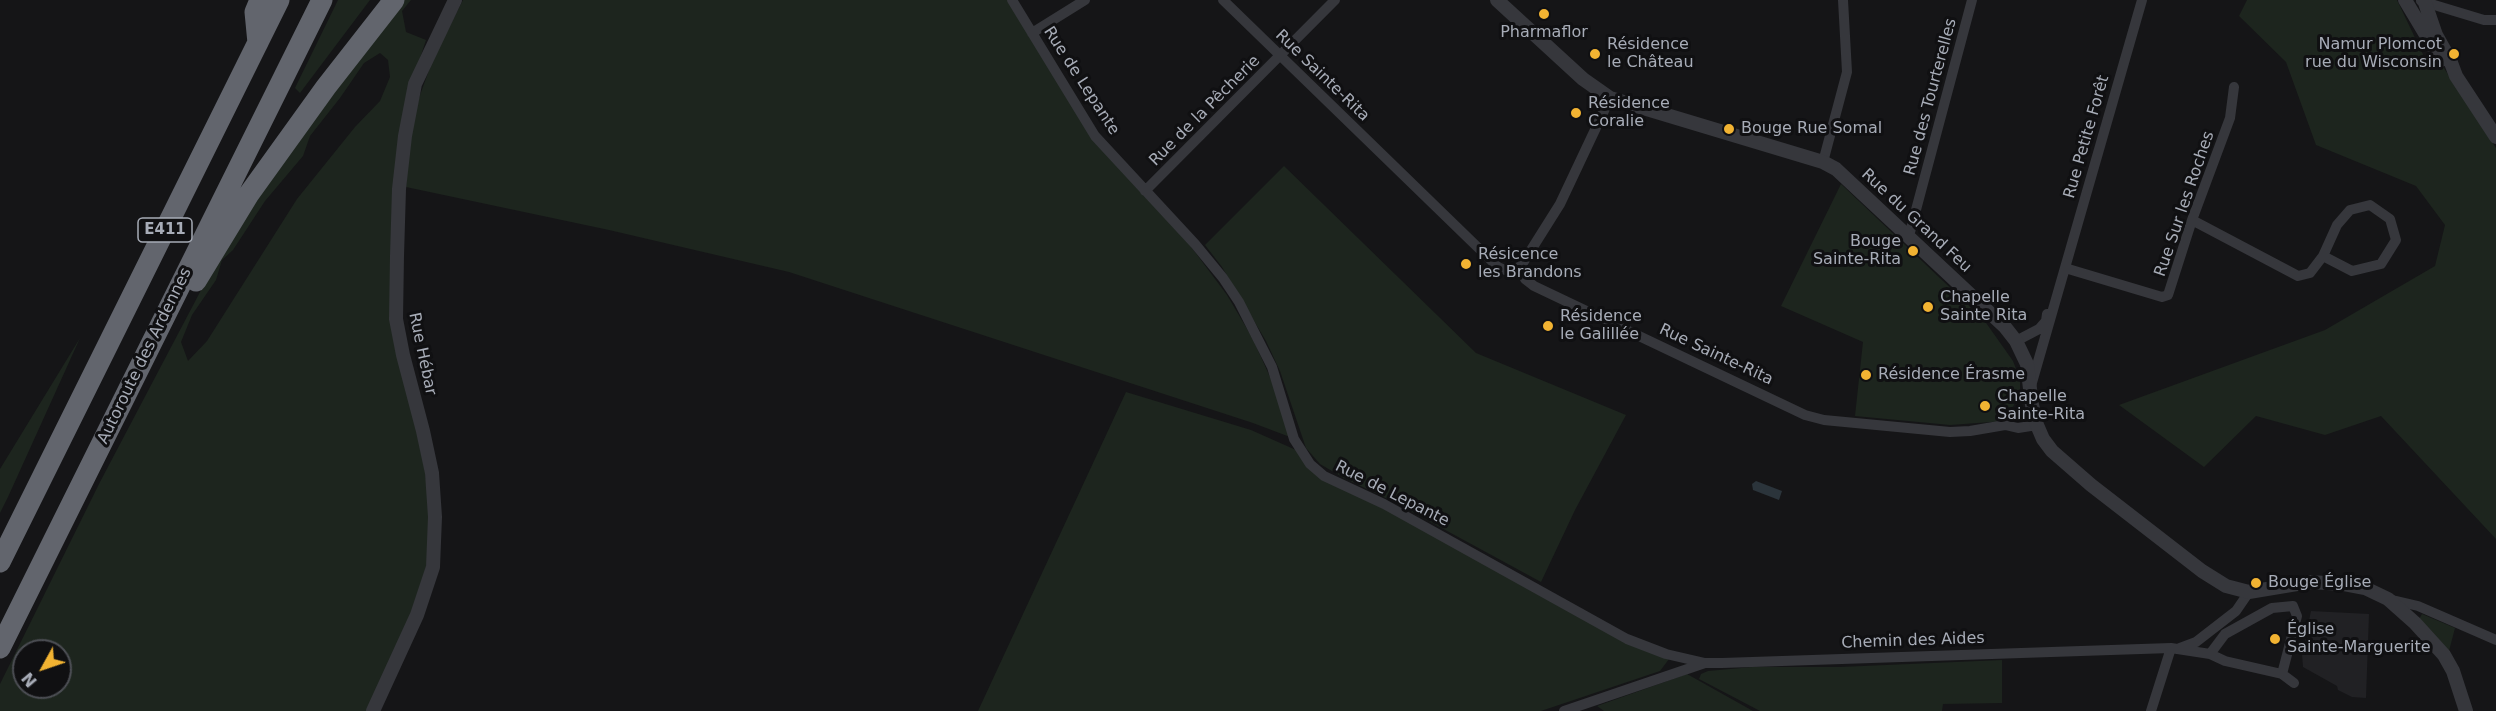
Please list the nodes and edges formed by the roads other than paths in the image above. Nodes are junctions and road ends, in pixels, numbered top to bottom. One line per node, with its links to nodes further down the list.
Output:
1 (260, 0): 18 (highway)
2 (279, 0): 18 (highway, E411)
3 (322, 0): 32 (highway, Autoroute des Ardennes / E411)
4 (394, 0): 32 (highway)
5 (455, 0): 46 (street, Rue Hébar)
6 (1012, 0): 17 (street, Rue de Lepante)
7 (1085, 0): 17 (street)
8 (1222, 0): 19 (street, Rue Sainte-Rita)
9 (1335, 0): 19 (street, Rue de la Pêcherie)
10 (1497, 0): 22 (street, Rue du Grand Feu)
11 (1843, 0): 24 (street)
12 (1972, 0): 27 (street, Rue des Tourterelles)
13 (2142, 0): 30 (street, Rue Petite Forêt)
14 (2405, 0): 20 (street)
15 (2422, 1): 16 (street); 20 (street)
16 (2496, 20)
17 (1032, 33): 25 (street, Rue de Lepante)
18 (258, 43): 36 (highway, E411)
19 (1281, 56): 25 (street, Rue de la Pêcherie); 29 (street, Rue Sainte-Rita)
20 (2456, 76): 23 (street)
21 (2234, 87): 26 (street, Rue Sur les Roches)
22 (1610, 98): 24 (street, Rue du Grand Feu); 29 (street)
23 (2496, 137)
24 (1823, 162): 27 (street, Rue du Grand Feu)
25 (1145, 191): 43 (street, Rue de Lepante)
26 (2192, 220): 28 (street); 30 (street, Rue Sur les Roches)
27 (1909, 236): 33 (street, Rue du Grand Feu)
28 (2323, 256): 28 (street)
29 (1521, 266): 35 (street, Rue Sainte-Rita)
30 (2065, 268): 31 (street, Rue Petite Forêt)
31 (2061, 281): 33 (street, Rue Petite Forêt); 34 (street, Rue Petite Forêt)
32 (168, 308): 40 (highway, Autoroute des Ardennes / E411)
33 (2016, 341): 34 (street, Rue du Grand Feu)
34 (2031, 387): 35 (street, Rue du Grand Feu)
35 (2037, 425): 37 (street, Rue du Grand Feu)
36 (0, 562)
37 (2249, 592): 38 (street, Rue du Grand Feu); 41 (street, Chemin des Aides)
38 (2388, 599): 39 (street); 49 (street, Rue du Grand Feu)
39 (2496, 640)
40 (0, 648)
41 (2175, 648): 42 (street); 43 (street, Chemin des Aides); 48 (street)
42 (2210, 654): 44 (street); 44 (street)
43 (1705, 663): 47 (street, Chemin des Aides)
44 (2282, 674): 45 (street)
45 (2294, 683)
46 (373, 711)
47 (1564, 711)
48 (2151, 711)
49 (2466, 711)

